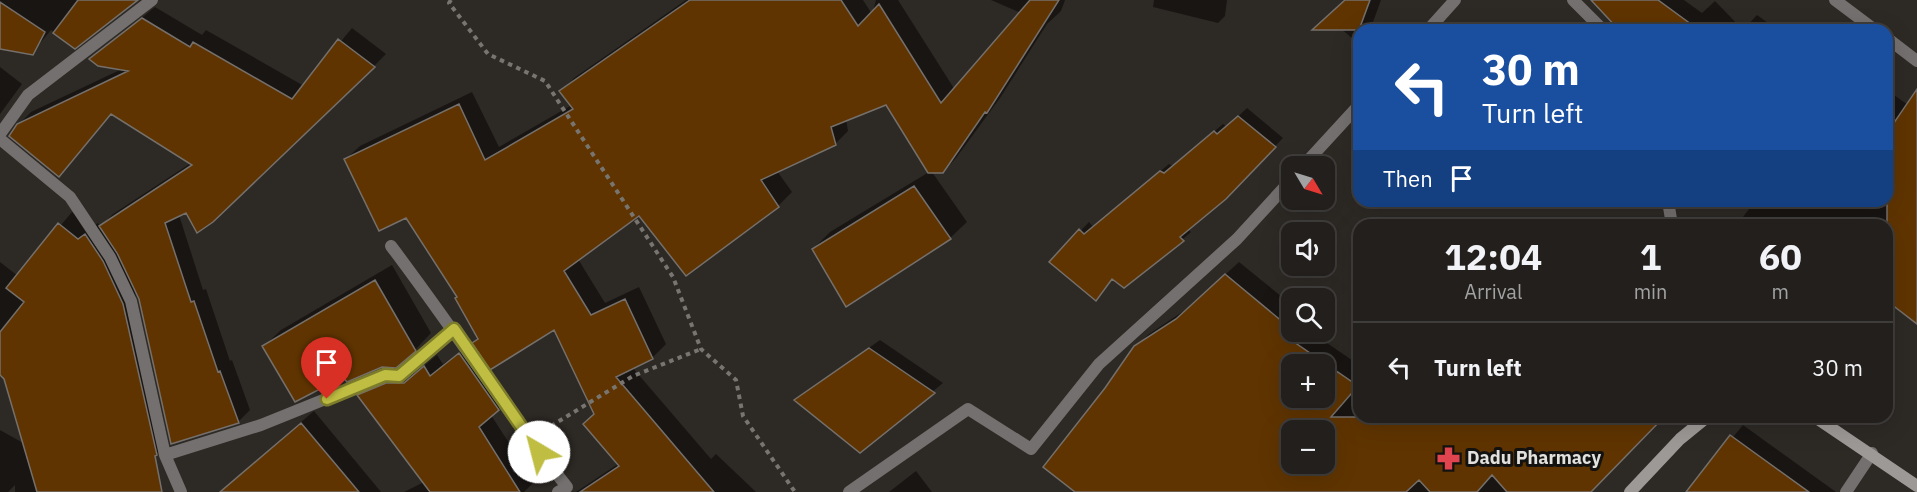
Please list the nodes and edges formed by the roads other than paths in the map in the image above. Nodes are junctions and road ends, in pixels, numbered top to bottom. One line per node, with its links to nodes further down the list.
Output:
1 (152, 0): 11 (street)
2 (1455, 0): 5 (street)
3 (1573, 0): 6 (street)
4 (1835, 0): 7 (street)
5 (1433, 24)
6 (1597, 24)
7 (1867, 24)
8 (1893, 43): 9 (street)
9 (1917, 61)
10 (1353, 112): 13 (street)
11 (0, 134)
12 (0, 139): 20 (street)
13 (1312, 156)
14 (1281, 192): 24 (street)
15 (391, 246): 16 (street)
16 (454, 329): 20 (street); 23 (street)
17 (1700, 423): 25 (street)
18 (1824, 423): 19 (street)
19 (1872, 453): 21 (street); 26 (street)
20 (165, 455): 22 (street)
21 (1917, 486)
22 (181, 492)
23 (558, 492)
24 (849, 492)
25 (1630, 492)
26 (1846, 492)

